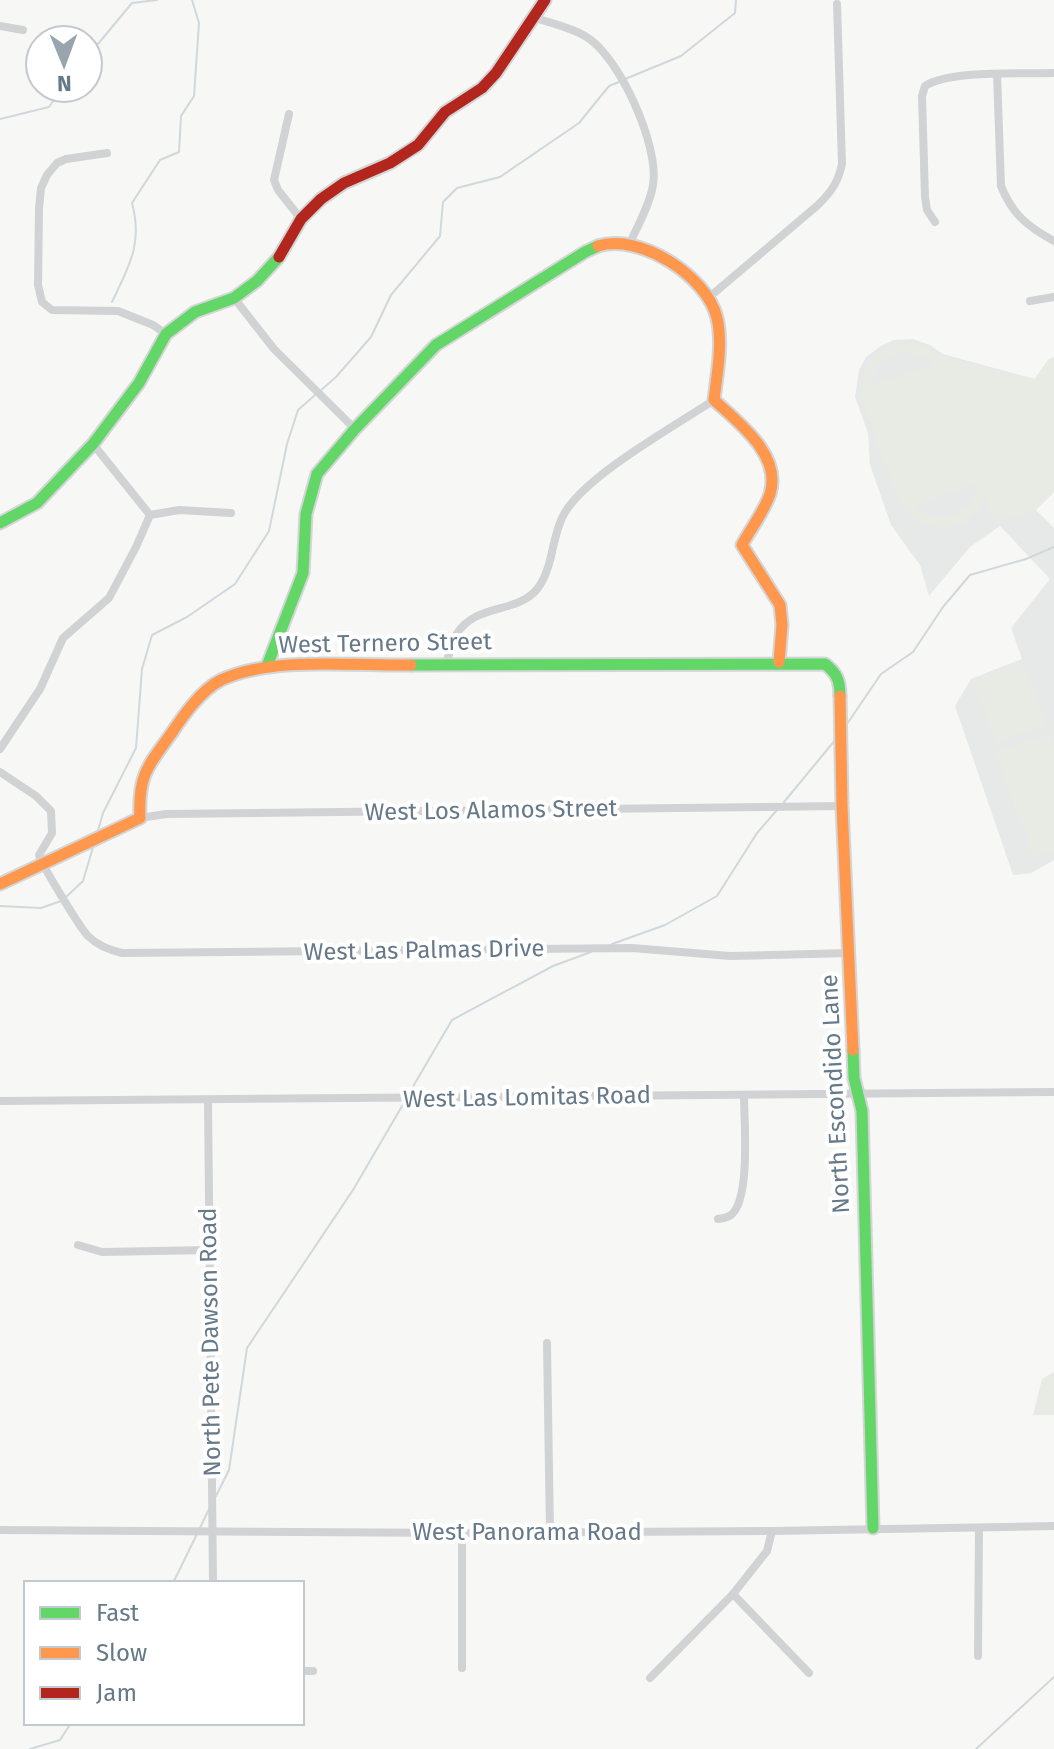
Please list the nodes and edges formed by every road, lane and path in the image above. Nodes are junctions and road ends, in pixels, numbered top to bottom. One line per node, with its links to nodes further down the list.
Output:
1 (545, 0): 3 (street)
2 (837, 4): 16 (street)
3 (533, 17): 10 (street); 13 (street)
4 (0, 26): 5 (street)
5 (23, 30)
6 (1054, 73): 7 (street)
7 (997, 74): 11 (street); 12 (street)
8 (289, 114): 10 (street)
9 (107, 153): 18 (street)
10 (301, 219): 15 (street)
11 (935, 222)
12 (1054, 241)
13 (630, 243): 16 (street); 20 (street)
14 (1054, 297): 17 (street)
15 (234, 298): 18 (street); 20 (street)
16 (708, 301): 19 (street)
17 (1030, 301)
18 (166, 334): 21 (street)
19 (714, 400): 25 (street); 26 (street)
20 (355, 429): 28 (street)
21 (93, 444): 23 (street); 24 (street)
22 (231, 513): 23 (street)
23 (150, 515): 29 (street)
24 (0, 523)
25 (779, 662): 26 (street, West Ternero Street); 27 (street, West Ternero Street)
26 (446, 664): 28 (street, West Ternero Street)
27 (825, 664): 31 (street, North Escondido Lane)
28 (267, 666): 32 (street, West Ternero Street)
29 (0, 749)
30 (0, 772): 33 (street)
31 (842, 806): 32 (street, West Los Alamos Street); 35 (street, North Escondido Lane)
32 (140, 818): 33 (street)
33 (42, 865): 34 (street); 35 (street, West Las Palmas Drive)
34 (0, 884)
35 (849, 953): 37 (street, North Escondido Lane)
36 (1054, 1092): 37 (street, West Las Lomitas Road)
37 (857, 1093): 38 (street, West Las Lomitas Road); 46 (street, North Escondido Lane)
38 (744, 1095): 40 (street, West Las Lomitas Road); 41 (street)
39 (0, 1101): 40 (street, West Las Lomitas Road)
40 (208, 1101): 43 (street, North Pete Dawson Road)
41 (718, 1219)
42 (78, 1245): 43 (street)
43 (210, 1250): 49 (street, North Pete Dawson Road)
44 (547, 1343): 52 (street)
45 (1054, 1526): 47 (street, West Panorama Road)
46 (873, 1528): 47 (street, West Panorama Road); 50 (street, West Panorama Road)
47 (979, 1528): 55 (street)
48 (0, 1530): 49 (street, West Panorama Road)
49 (212, 1531): 51 (street, West Panorama Road); 53 (street, North Pete Dawson Road)
50 (772, 1531): 52 (street, West Panorama Road); 54 (street)
51 (462, 1533): 52 (street, West Panorama Road); 56 (street)
52 (550, 1533)
53 (213, 1581)
54 (733, 1594): 59 (street); 60 (street)
55 (978, 1656)
56 (462, 1668)
57 (304, 1671): 58 (street)
58 (313, 1671)
59 (809, 1673)
60 (650, 1678)

